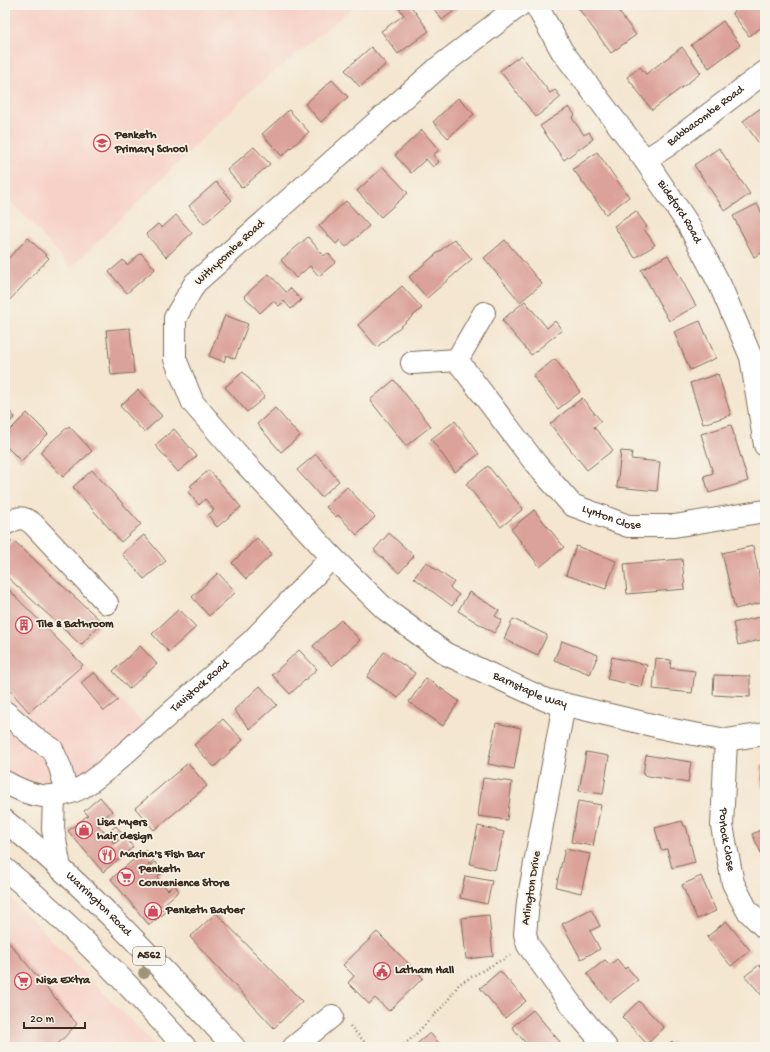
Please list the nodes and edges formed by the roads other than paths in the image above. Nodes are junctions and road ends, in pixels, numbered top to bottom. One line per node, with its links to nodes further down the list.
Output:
1 (520, 5): 11 (street, Withycombe Road)
2 (536, 5): 4 (street, Bideford Road)
3 (765, 72): 4 (street, Babbacombe Road)
4 (646, 160): 8 (street, Bideford Road)
5 (484, 313): 6 (street)
6 (457, 360): 7 (street); 9 (street, Lynton Close)
7 (412, 363)
8 (765, 445)
9 (765, 511)
10 (5, 524): 12 (street)
11 (332, 557): 13 (street, Barnstaple Way); 18 (street, Tavistock Road)
12 (107, 603)
13 (564, 704): 16 (street, Barnstaple Way); 27 (street, Arlington Drive)
14 (5, 712): 18 (street)
15 (765, 734): 16 (street, Barnstaple Way)
16 (726, 740): 22 (street, Porlock Close)
17 (5, 782): 18 (street)
18 (61, 795): 20 (street)
19 (5, 822): 20 (street, A562)
20 (60, 868): 25 (street, Warrington Road / A562)
21 (5, 869): 24 (street)
22 (765, 928)
23 (332, 1016): 26 (street)
24 (185, 1047)
25 (234, 1047)
26 (294, 1047)
27 (606, 1047)

